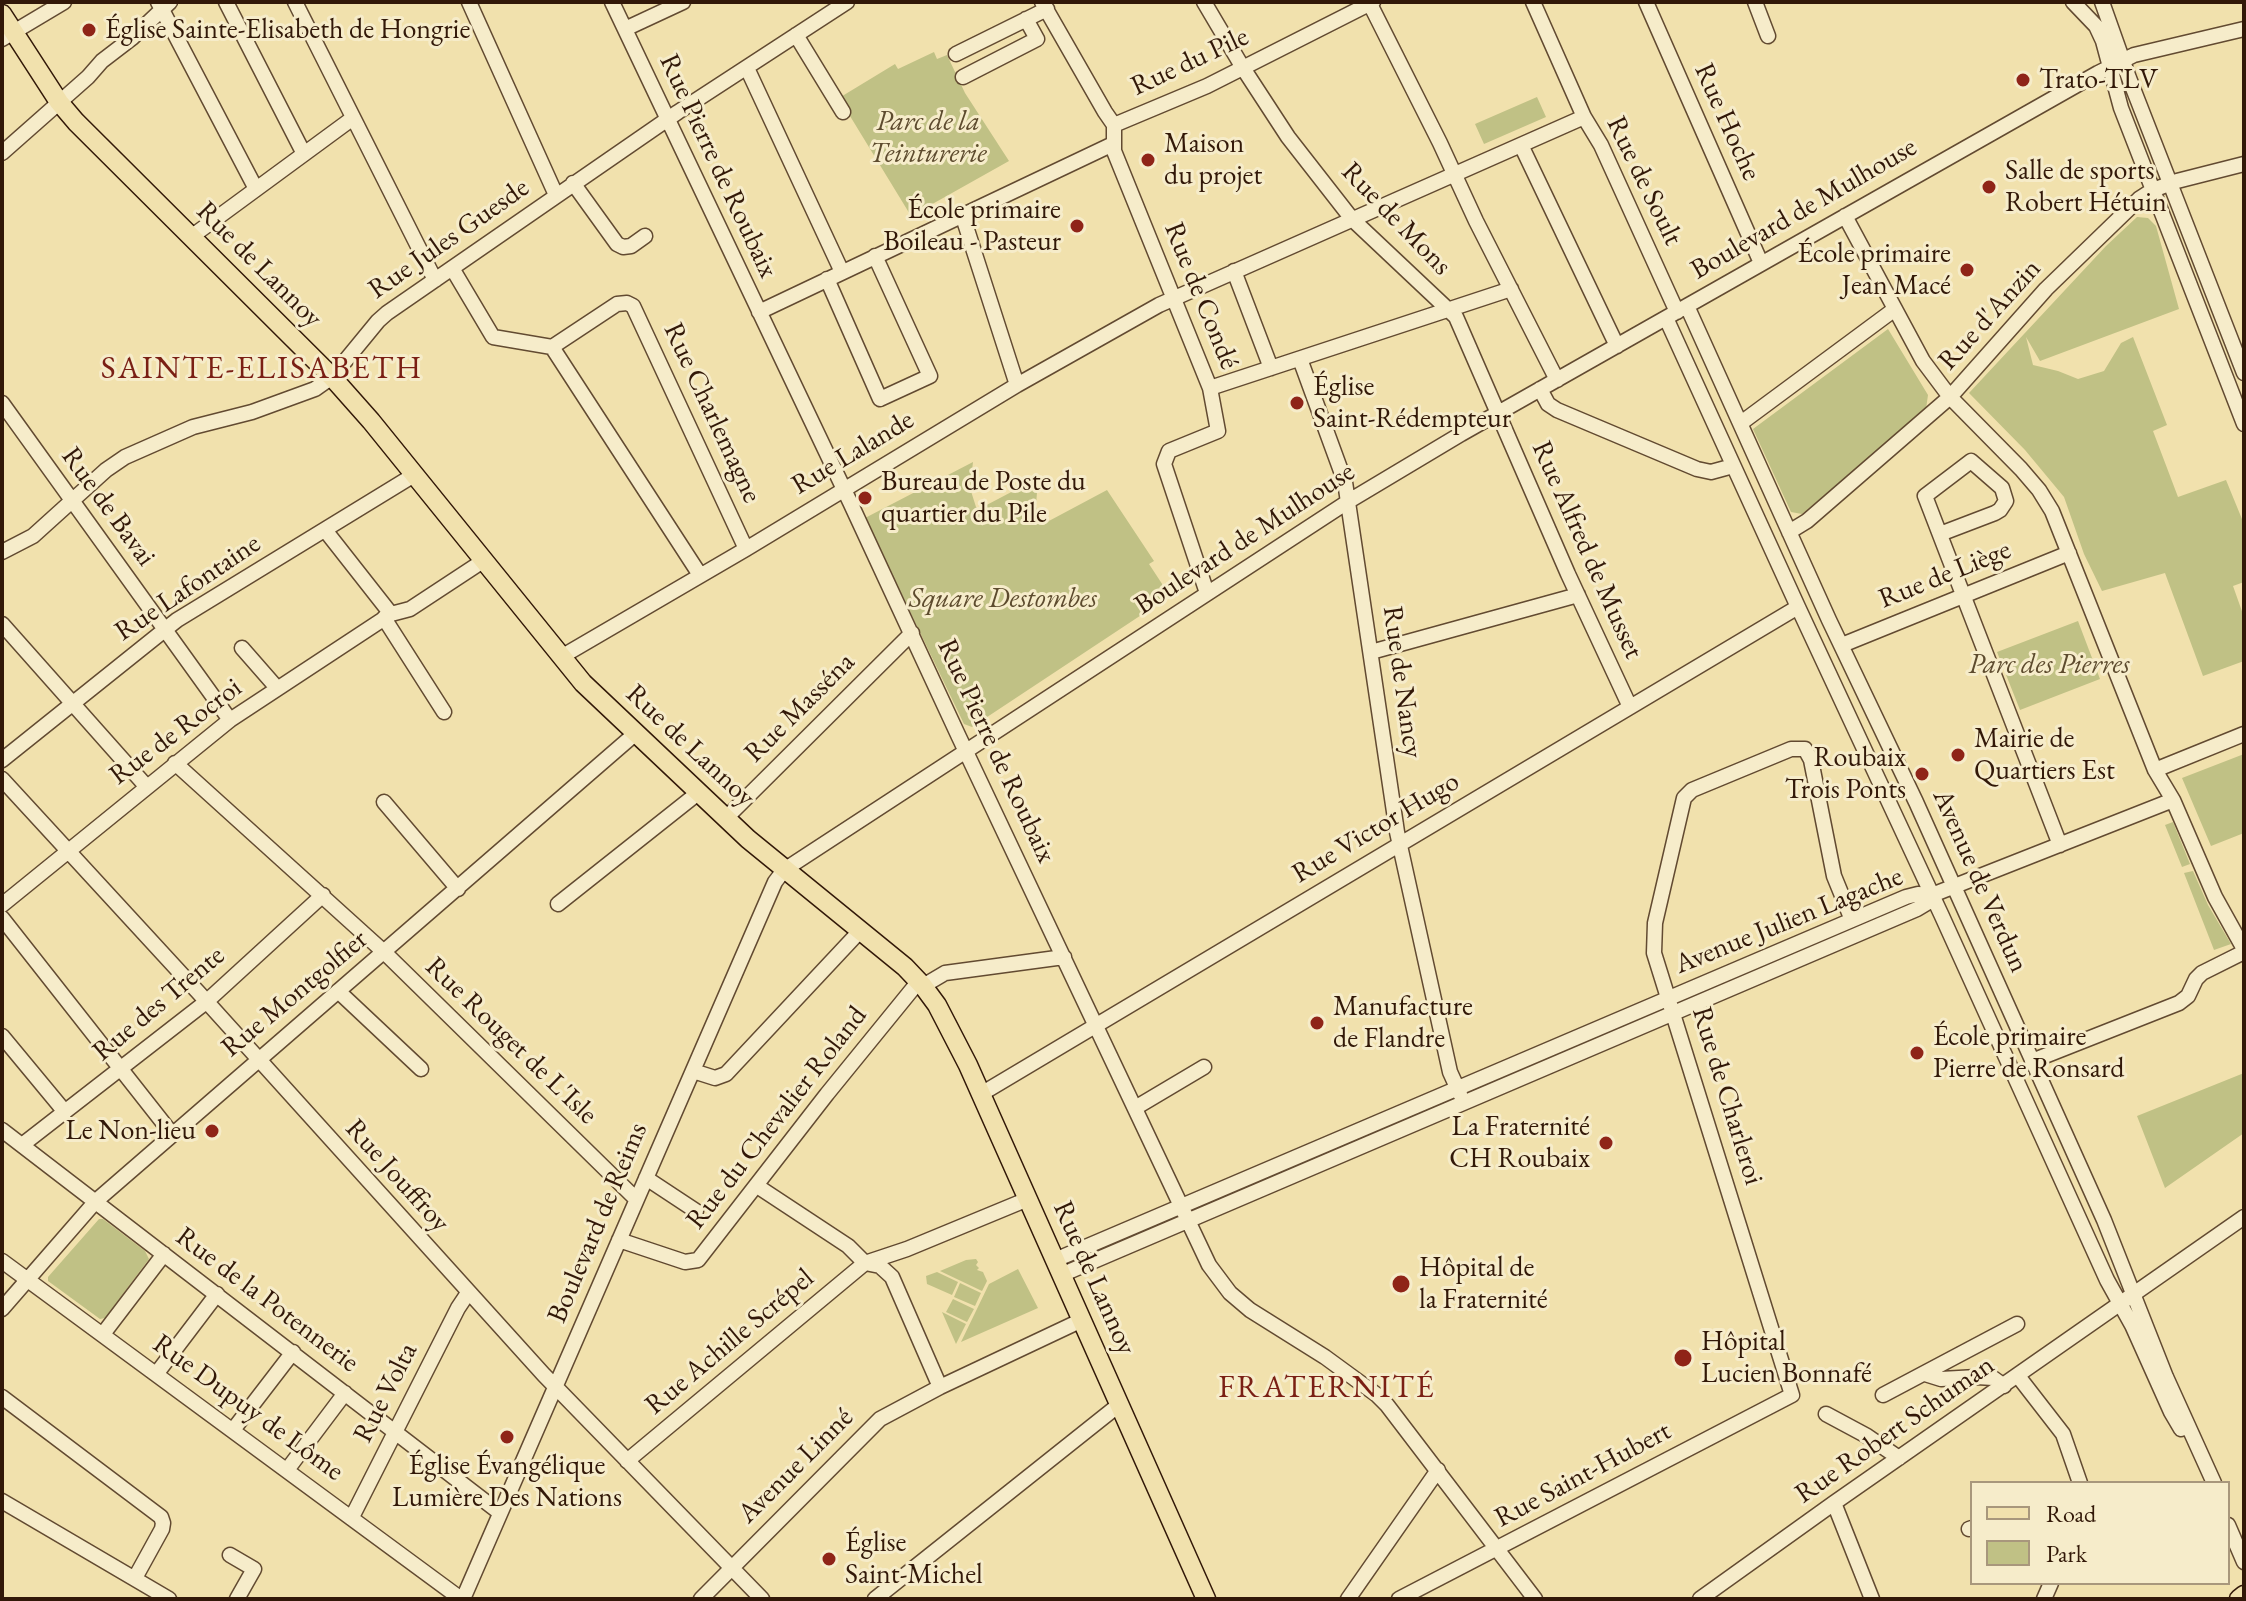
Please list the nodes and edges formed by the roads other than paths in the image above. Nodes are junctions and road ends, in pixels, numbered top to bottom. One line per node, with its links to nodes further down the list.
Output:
1 (64, 2): 22 (street)
2 (226, 2): 38 (street)
3 (295, 2): 32 (street)
4 (469, 2): 45 (street)
5 (612, 2): 19 (street, Rue Pierre de Roubaix)
6 (683, 2): 19 (street)
7 (846, 2): 21 (street, Rue Jules Guesde)
8 (1204, 2): 27 (street, Rue de Mons)
9 (1533, 2): 31 (street, Rue de Soult)
10 (1646, 2): 52 (street, Rue Hoche)
11 (1755, 2): 23 (street)
12 (2102, 2): 16 (street); 25 (street)
13 (1371, 3): 27 (street, Rue du Pile); 40 (street)
14 (164, 4): 29 (street); 43 (street)
15 (1045, 6): 18 (street); 34 (street)
16 (2078, 7): 25 (street)
17 (2, 14): 22 (main road, Rue de Lannoy)
18 (1026, 19): 24 (street); 28 (street)
19 (625, 29): 33 (street, Rue Pierre de Roubaix)
20 (2244, 29): 25 (street, Boulevard de Mulhouse)
21 (796, 35): 26 (street, Rue Jules Guesde); 30 (street)
22 (8, 36): 29 (main road, Rue de Lannoy)
23 (1768, 36)
24 (956, 54)
25 (2116, 64): 42 (street); 44 (street); 47 (street, Boulevard de Mulhouse)
26 (747, 68): 33 (street, Rue Jules Guesde); 55 (street)
27 (1243, 68): 34 (street, Rue du Pile); 48 (street, Rue de Mons)
28 (963, 77)
29 (59, 102): 37 (street); 50 (main road, Rue de Lannoy)
30 (843, 112)
31 (1584, 117): 36 (street, Rue Lalande); 63 (street, Rue de Soult)
32 (353, 118): 38 (street); 57 (street)
33 (667, 119): 41 (street, Rue Jules Guesde); 62 (street, Rue Pierre de Roubaix)
34 (1114, 125): 35 (street, Rue de Condé)
35 (1113, 144): 46 (street); 59 (street, Rue de Condé)
36 (1521, 145): 40 (street, Rue Lalande); 64 (street)
37 (2, 153)
38 (304, 154): 43 (street)
39 (2244, 164): 42 (street, Rue d'Anzin)
40 (1455, 174): 48 (street, Rue Lalande); 58 (street)
41 (573, 183): 45 (street, Rue Jules Guesde); 49 (street)
42 (2170, 183): 44 (street, Rue d'Anzin); 68 (street)
43 (256, 189): 50 (street)
44 (2153, 190): 74 (street, Rue d'Anzin); 78 (street)
45 (556, 195): 53 (street, Rue Jules Guesde)
46 (962, 214): 51 (street); 71 (street)
47 (1845, 216): 52 (street, Boulevard de Mulhouse); 60 (street)
48 (1352, 219): 54 (street, Rue Lalande); 61 (street, Rue de Mons)
49 (645, 236)
50 (191, 237): 69 (main road, Rue de Lannoy)
51 (875, 256): 55 (street); 56 (street)
52 (1761, 263): 63 (street, Boulevard de Mulhouse)
53 (452, 268): 57 (street, Rue Jules Guesde); 65 (street)
54 (1234, 271): 59 (street, Rue Lalande); 67 (street)
55 (842, 272): 56 (street)
56 (827, 279): 62 (street)
57 (435, 280): 69 (street, Rue Jules Guesde)
58 (1511, 289): 61 (street); 70 (street)
59 (1174, 297): 71 (street, Rue Lalande); 72 (street, Rue de Condé)
60 (1895, 309): 74 (street); 77 (street)
61 (1450, 310): 66 (street); 76 (street, Rue de Mons)
62 (759, 312): 81 (street, Rue Pierre de Roubaix)
63 (1677, 312): 64 (street, Boulevard de Mulhouse); 77 (street, Avenue de Verdun); 79 (street, Avenue de Verdun)
64 (1617, 346): 70 (street, Boulevard de Mulhouse)
65 (552, 347): 87 (street, Rue Charlemagne); 91 (street)
66 (1300, 359): 67 (street); 83 (street, Rue de Nancy)
67 (1271, 368): 72 (street)
68 (2244, 373)
69 (332, 377): 80 (main road, Rue de Lannoy); 82 (street, Rue Jules Guesde)
70 (1557, 380): 73 (street, Boulevard de Mulhouse)
71 (1017, 385): 81 (street, Rue Lalande)
72 (1210, 388): 92 (street, Rue de Condé)
73 (1540, 389): 76 (street, Boulevard de Mulhouse); 79 (street)
74 (1950, 397): 85 (street, Rue d'Anzin); 89 (street)
75 (2, 403): 82 (street, Rue de Bavai)
76 (1498, 413): 83 (street, Boulevard de Mulhouse); 93 (street, Rue Alfred de Musset)
77 (1741, 423): 85 (street, Avenue de Verdun)
78 (2244, 424)
79 (1733, 466): 95 (street, Avenue de Verdun)
80 (414, 475): 84 (street, Rue Lafontaine); 90 (main road, Rue de Lannoy)
81 (844, 489): 87 (street, Rue Lalande); 99 (street, Rue Pierre de Roubaix)
82 (71, 500): 88 (street, Rue Jules Guesde); 98 (street, Rue de Bavai)
83 (1349, 501): 92 (street, Boulevard de Mulhouse); 102 (street, Rue de Nancy)
84 (325, 530): 96 (street); 98 (street, Rue Lafontaine)
85 (1789, 532): 100 (street, Avenue de Verdun)
86 (1940, 534): 86 (street); 94 (street)
87 (746, 549): 91 (street, Rue Lalande)
88 (2, 552)
89 (2069, 553): 94 (street, Rue de Liège); 114 (street)
90 (483, 561): 96 (street, Rue de Rocroi); 103 (main road, Rue de Lannoy)
91 (700, 575): 103 (street, Rue Lalande)
92 (1207, 593): 111 (street, Boulevard de Mulhouse)
93 (1578, 595): 102 (street); 106 (street, Rue Alfred de Musset)
94 (1963, 596): 100 (street, Rue de Liège); 122 (street)
95 (1798, 607): 106 (street, Rue Victor Hugo); 128 (street, Avenue de Verdun)
96 (388, 616): 104 (street, Rue de Rocroi); 107 (street)
97 (2, 624): 105 (street)
98 (164, 630): 105 (street, Rue Lafontaine); 108 (street, Rue de Bavai)
99 (912, 633): 111 (street, Rue Pierre de Roubaix); 120 (street, Rue Masséna)
100 (1842, 645): 125 (street, Avenue de Verdun)
101 (242, 648): 104 (street)
102 (1371, 652): 121 (street, Rue de Nancy)
103 (561, 657): 109 (main road, Rue de Lannoy)
104 (277, 688): 108 (street, Rue de Rocroi)
105 (72, 703): 112 (street, Rue Lafontaine); 116 (street)
106 (1630, 707): 121 (street, Rue Victor Hugo)
107 (444, 712)
108 (230, 720): 113 (street, Rue de Rocroi)
109 (636, 733): 117 (main road, Rue de Lannoy); 126 (street, Rue Montgolfier)
110 (2244, 734): 114 (street)
111 (965, 750): 124 (street, Boulevard de Mulhouse); 136 (street, Rue Pierre de Roubaix)
112 (2, 760)
113 (175, 763): 116 (street, Rue de Rocroi); 127 (street, Rue Rouget de L'Isle)
114 (2155, 770): 118 (street)
115 (2, 779): 123 (street, Rue Jouffroy)
116 (146, 786): 123 (street, Rue de Rocroi)
117 (698, 793): 120 (main road, Rue de Lannoy); 129 (street)
118 (2173, 800): 122 (street); 134 (street)
119 (384, 802): 126 (street)
120 (725, 819): 124 (main road, Rue de Lannoy)
121 (1400, 844): 141 (street, Rue Victor Hugo); 150 (street, Rue de Nancy)
122 (2060, 845): 125 (street)
123 (67, 850): 130 (street, Rue de Rocroi); 139 (street, Rue Jouffroy)
124 (784, 870): 133 (main road, Rue de Lannoy); 148 (street, Boulevard de Reims)
125 (1954, 886): 128 (street); 144 (street, Avenue de Verdun)
126 (458, 889): 135 (street, Rue Montgolfier)
127 (323, 895): 135 (street, Rue Rouget de L'Isle); 139 (street, Rue des Trente)
128 (1932, 895): 132 (street, Avenue Julien Lagache); 140 (street, Avenue Julien Lagache); 175 (street, Avenue de Verdun)
129 (558, 904)
130 (2, 905)
131 (2, 918): 147 (street)
132 (1852, 920): 140 (street, Avenue Julien Lagache); 140 (street, Rue de Charleroi)
133 (860, 931): 137 (main road, Rue de Lannoy); 148 (street)
134 (2244, 950): 144 (street)
135 (384, 952): 138 (street, Rue Montgolfier); 158 (street, Rue Rouget de L'Isle)
136 (1064, 957): 137 (street); 141 (street, Rue Pierre de Roubaix)
137 (921, 983): 149 (main road, Rue de Lannoy); 157 (street, Rue du Chevalier Roland)
138 (338, 991): 143 (street, Rue Montgolfier); 146 (street)
139 (206, 1002): 143 (street, Rue Jouffroy); 147 (street, Rue des Trente)
140 (1672, 1005): 150 (street, Avenue Julien Lagache); 188 (street, Rue de Charleroi)
141 (1096, 1025): 149 (street, Rue Victor Hugo); 151 (street, Rue Pierre de Roubaix)
142 (2, 1036): 152 (street)
143 (258, 1060): 154 (street, Rue Montgolfier); 172 (street, Rue Jouffroy)
144 (2032, 1061): 173 (street, Avenue de Verdun)
145 (1204, 1067): 151 (street)
146 (421, 1069)
147 (121, 1070): 152 (street, Rue des Trente); 154 (street)
148 (693, 1071): 156 (street, Boulevard de Reims)
149 (981, 1094): 159 (main road, Rue de Lannoy)
150 (1461, 1095): 162 (street, Avenue Julien Lagache)
151 (1135, 1108): 162 (street, Rue Pierre de Roubaix)
152 (65, 1112): 155 (street, Rue des Trente)
153 (2, 1130): 155 (street, Rue de la Potennerie)
154 (172, 1134): 160 (street, Rue Montgolfier)
155 (22, 1145): 160 (street, Rue de la Potennerie)
156 (646, 1178): 158 (street, Boulevard de Reims); 161 (street)
157 (757, 1186): 164 (street, Rue du Chevalier Roland); 168 (street)
158 (636, 1199): 164 (street, Boulevard de Reims)
159 (1028, 1199): 165 (street); 169 (main road, Rue de Lannoy)
160 (96, 1201): 166 (street, Rue de la Potennerie); 171 (street, Rue Montgolfier)
161 (696, 1211)
162 (1183, 1214): 169 (street, Avenue Julien Lagache); 198 (street, Rue Pierre de Roubaix)
163 (2244, 1217): 173 (street, Rue Robert Schuman)
164 (619, 1240): 184 (street, Boulevard de Reims)
165 (907, 1249): 168 (street); 170 (street)
166 (164, 1254): 174 (street, Rue de la Potennerie); 179 (street)
167 (2, 1261): 171 (street, Rue Dupuy de Lôme)
168 (865, 1263): 170 (street); 196 (street, Rue Achille Scrépel)
169 (1058, 1268): 177 (main road, Rue de Lannoy)
170 (892, 1277): 186 (street)
171 (28, 1280): 176 (street, Rue Montgolfier); 179 (street, Rue Dupuy de Lôme)
172 (468, 1293): 184 (street, Rue Jouffroy); 194 (street, Rue Volta)
173 (2135, 1293): 175 (street, Rue Robert Schuman); 201 (street, Avenue de Verdun)
174 (217, 1294): 180 (street, Rue de la Potennerie); 181 (street)
175 (2119, 1304): 183 (street, Rue Robert Schuman); 200 (street, Avenue de Verdun)
176 (2, 1309)
177 (1082, 1320): 186 (street, Avenue Linné); 191 (main road, Rue de Lannoy)
178 (2017, 1324): 182 (street)
179 (103, 1334): 181 (street, Rue Dupuy de Lôme)
180 (293, 1352): 187 (street, Rue de la Potennerie); 193 (street)
181 (157, 1373): 193 (street, Rue Dupuy de Lôme)
182 (1925, 1374): 185 (street); 189 (street)
183 (2018, 1376): 185 (street, Rue Robert Schuman); 199 (street)
184 (555, 1386): 196 (street, Rue Jouffroy); 204 (street, Boulevard de Reims)
185 (2004, 1386): 195 (street, Rue Robert Schuman)
186 (940, 1387): 212 (street, Avenue Linné)
187 (345, 1393): 194 (street, Rue de la Potennerie); 197 (street)
188 (1792, 1395): 209 (street, Rue Saint-Hubert)
189 (1883, 1395)
190 (2, 1397): 213 (street)
191 (1120, 1404): 220 (street); 221 (main road, Rue de Lannoy)
192 (1826, 1414): 195 (street)
193 (233, 1430): 197 (street, Rue Dupuy de Lôme)
194 (395, 1432): 204 (street, Rue de la Potennerie); 205 (street, Rue Volta)
195 (1899, 1458): 203 (street, Rue Robert Schuman)
196 (627, 1461): 212 (street, Rue Jouffroy)
197 (287, 1470): 205 (street, Rue Dupuy de Lôme)
198 (1438, 1470): 209 (street, Rue Pierre de Roubaix); 222 (street)
199 (2079, 1481)
200 (2211, 1481)
201 (2211, 1481)
202 (2, 1501): 213 (street)
203 (1834, 1503): 225 (street, Rue Robert Schuman); 226 (street)
204 (499, 1512): 217 (street, Boulevard de Reims)
205 (352, 1517): 217 (street, Rue Dupuy de Lôme)
206 (2230, 1517): 208 (street)
207 (2230, 1530): 211 (street)
208 (2244, 1546)
209 (1498, 1549): 223 (street, Rue Saint-Hubert); 224 (street, Rue Pierre de Roubaix)
210 (230, 1555): 216 (street)
211 (2244, 1562)
212 (732, 1568): 218 (street, Avenue Linné); 219 (street, Rue Jouffroy)
213 (135, 1578): 215 (street)
214 (2244, 1595): 227 (main road)
215 (169, 1599)
216 (237, 1599)
217 (462, 1599)
218 (701, 1599)
219 (762, 1599)
220 (875, 1599)
221 (1206, 1599)
222 (1348, 1599)
223 (1399, 1599)
224 (1535, 1599)
225 (1700, 1599)
226 (1872, 1599)
227 (2239, 1599)

